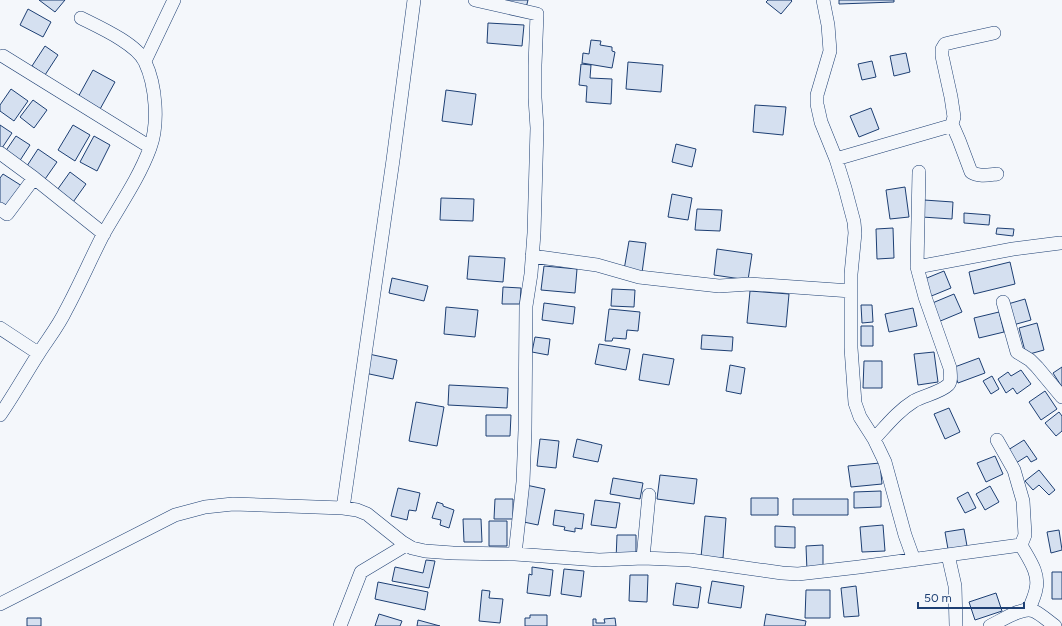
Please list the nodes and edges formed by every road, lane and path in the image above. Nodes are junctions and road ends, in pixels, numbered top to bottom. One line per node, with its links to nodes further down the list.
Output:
1 (174, 0): 8 (street)
2 (414, 0): 30 (street)
3 (475, 0): 19 (street)
4 (823, 0): 12 (street)
5 (81, 18): 8 (street)
6 (994, 33): 9 (street)
7 (3, 56): 10 (street)
8 (145, 61): 10 (street)
9 (952, 124): 12 (street); 14 (street)
10 (150, 147): 17 (street)
11 (0, 153): 15 (street)
12 (836, 159): 21 (street)
13 (919, 172): 20 (street)
14 (997, 174)
15 (34, 178): 16 (street); 17 (street)
16 (0, 209)
17 (104, 234): 24 (street)
18 (1060, 243): 20 (street)
19 (532, 256): 21 (street); 33 (street)
20 (917, 267): 27 (street)
21 (851, 291): 27 (street)
22 (1003, 302): 25 (street)
23 (0, 328): 24 (street)
24 (38, 353): 26 (street)
25 (1062, 397)
26 (0, 415)
27 (874, 439): 36 (street)
28 (997, 440): 32 (street)
29 (649, 495): 35 (street)
30 (343, 508): 31 (street); 37 (street)
31 (406, 545): 33 (street); 39 (street)
32 (1021, 545): 34 (street); 38 (street)
33 (516, 554): 35 (street)
34 (948, 555): 36 (street); 40 (street)
35 (643, 558): 36 (street)
36 (914, 560)
37 (0, 604)
38 (1029, 610): 41 (street); 42 (street)
39 (340, 626)
40 (956, 626)
41 (990, 626)
42 (1055, 626)

